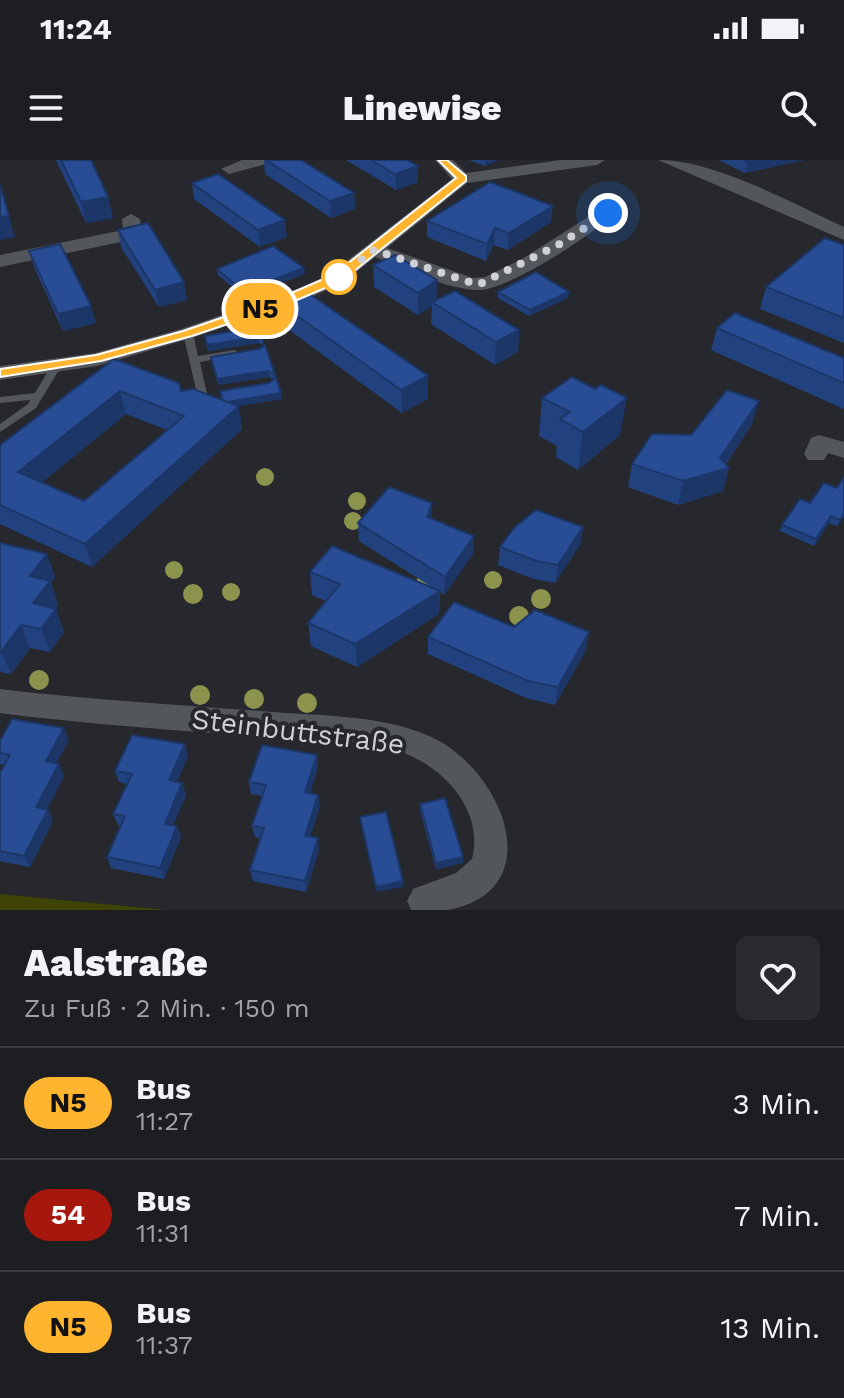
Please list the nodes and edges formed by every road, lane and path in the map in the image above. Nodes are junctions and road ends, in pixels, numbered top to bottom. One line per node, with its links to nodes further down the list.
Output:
1 (260, 160): 5 (street)
2 (444, 160): 6 (street)
3 (597, 160): 6 (street)
4 (666, 160): 9 (street)
5 (229, 169)
6 (462, 179): 10 (street)
7 (616, 203): 10 (street)
8 (131, 219): 11 (street)
9 (844, 234)
10 (374, 250): 12 (street)
11 (0, 261)
12 (188, 333): 14 (lane); 15 (street)
13 (246, 351): 14 (lane)
14 (194, 360): 18 (lane)
15 (57, 365): 16 (street); 19 (lane)
16 (0, 373)
17 (215, 392): 18 (lane)
18 (202, 394): 21 (lane)
19 (38, 396): 20 (lane); 22 (lane)
20 (0, 400)
21 (190, 409)
22 (0, 429)
23 (844, 450): 24 (street)
24 (816, 454)
25 (0, 701): 26 (street, Steinbuttstraße)
26 (425, 901)

